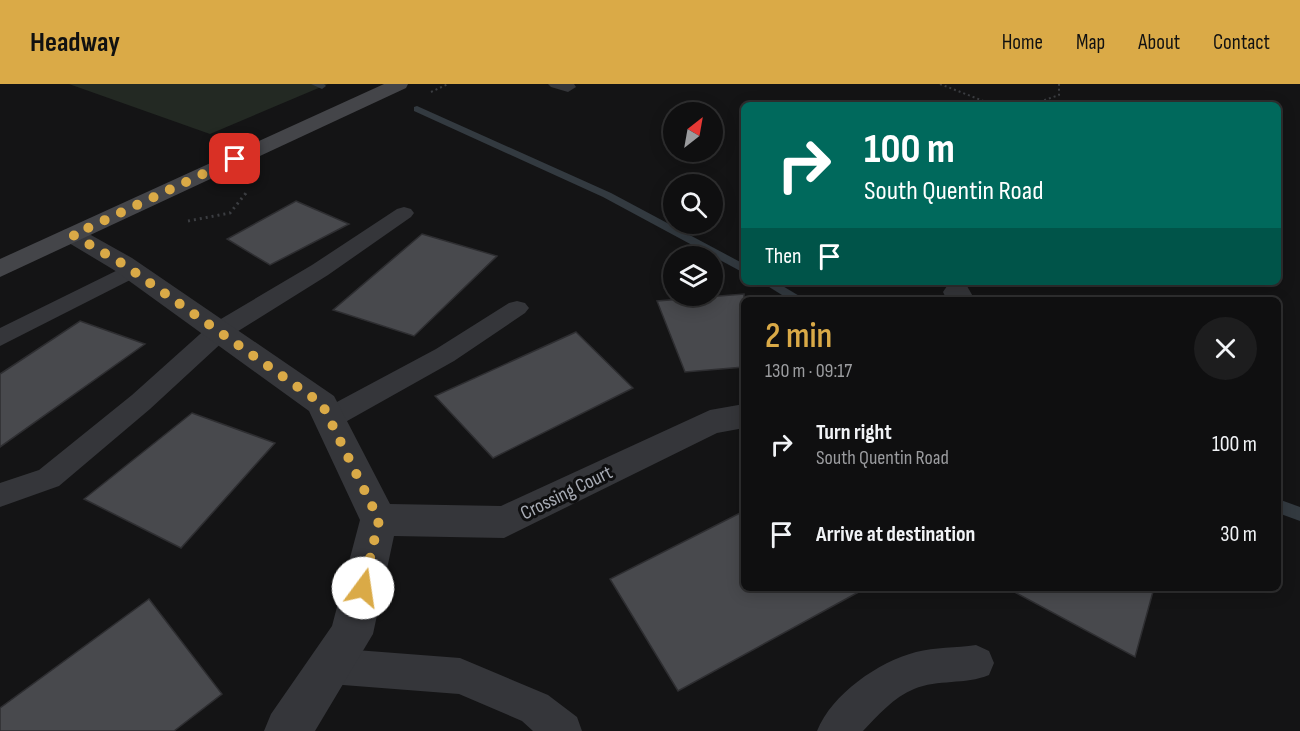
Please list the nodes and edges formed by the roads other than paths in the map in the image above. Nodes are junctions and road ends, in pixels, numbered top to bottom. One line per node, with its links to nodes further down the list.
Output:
1 (399, 84): 3 (main road)
2 (404, 213): 7 (lane)
3 (73, 235): 4 (main road); 5 (street)
4 (0, 269)
5 (132, 270): 7 (street); 8 (lane)
6 (517, 308): 10 (lane)
7 (218, 332): 10 (street); 11 (lane)
8 (0, 338)
9 (741, 417): 12 (street, Crossing Court)
10 (330, 418): 12 (street)
11 (0, 495)
12 (379, 520): 14 (street)
13 (976, 663): 17 (lane)
14 (330, 666): 15 (street); 16 (lane)
15 (288, 731)
16 (563, 731)
17 (836, 731)

